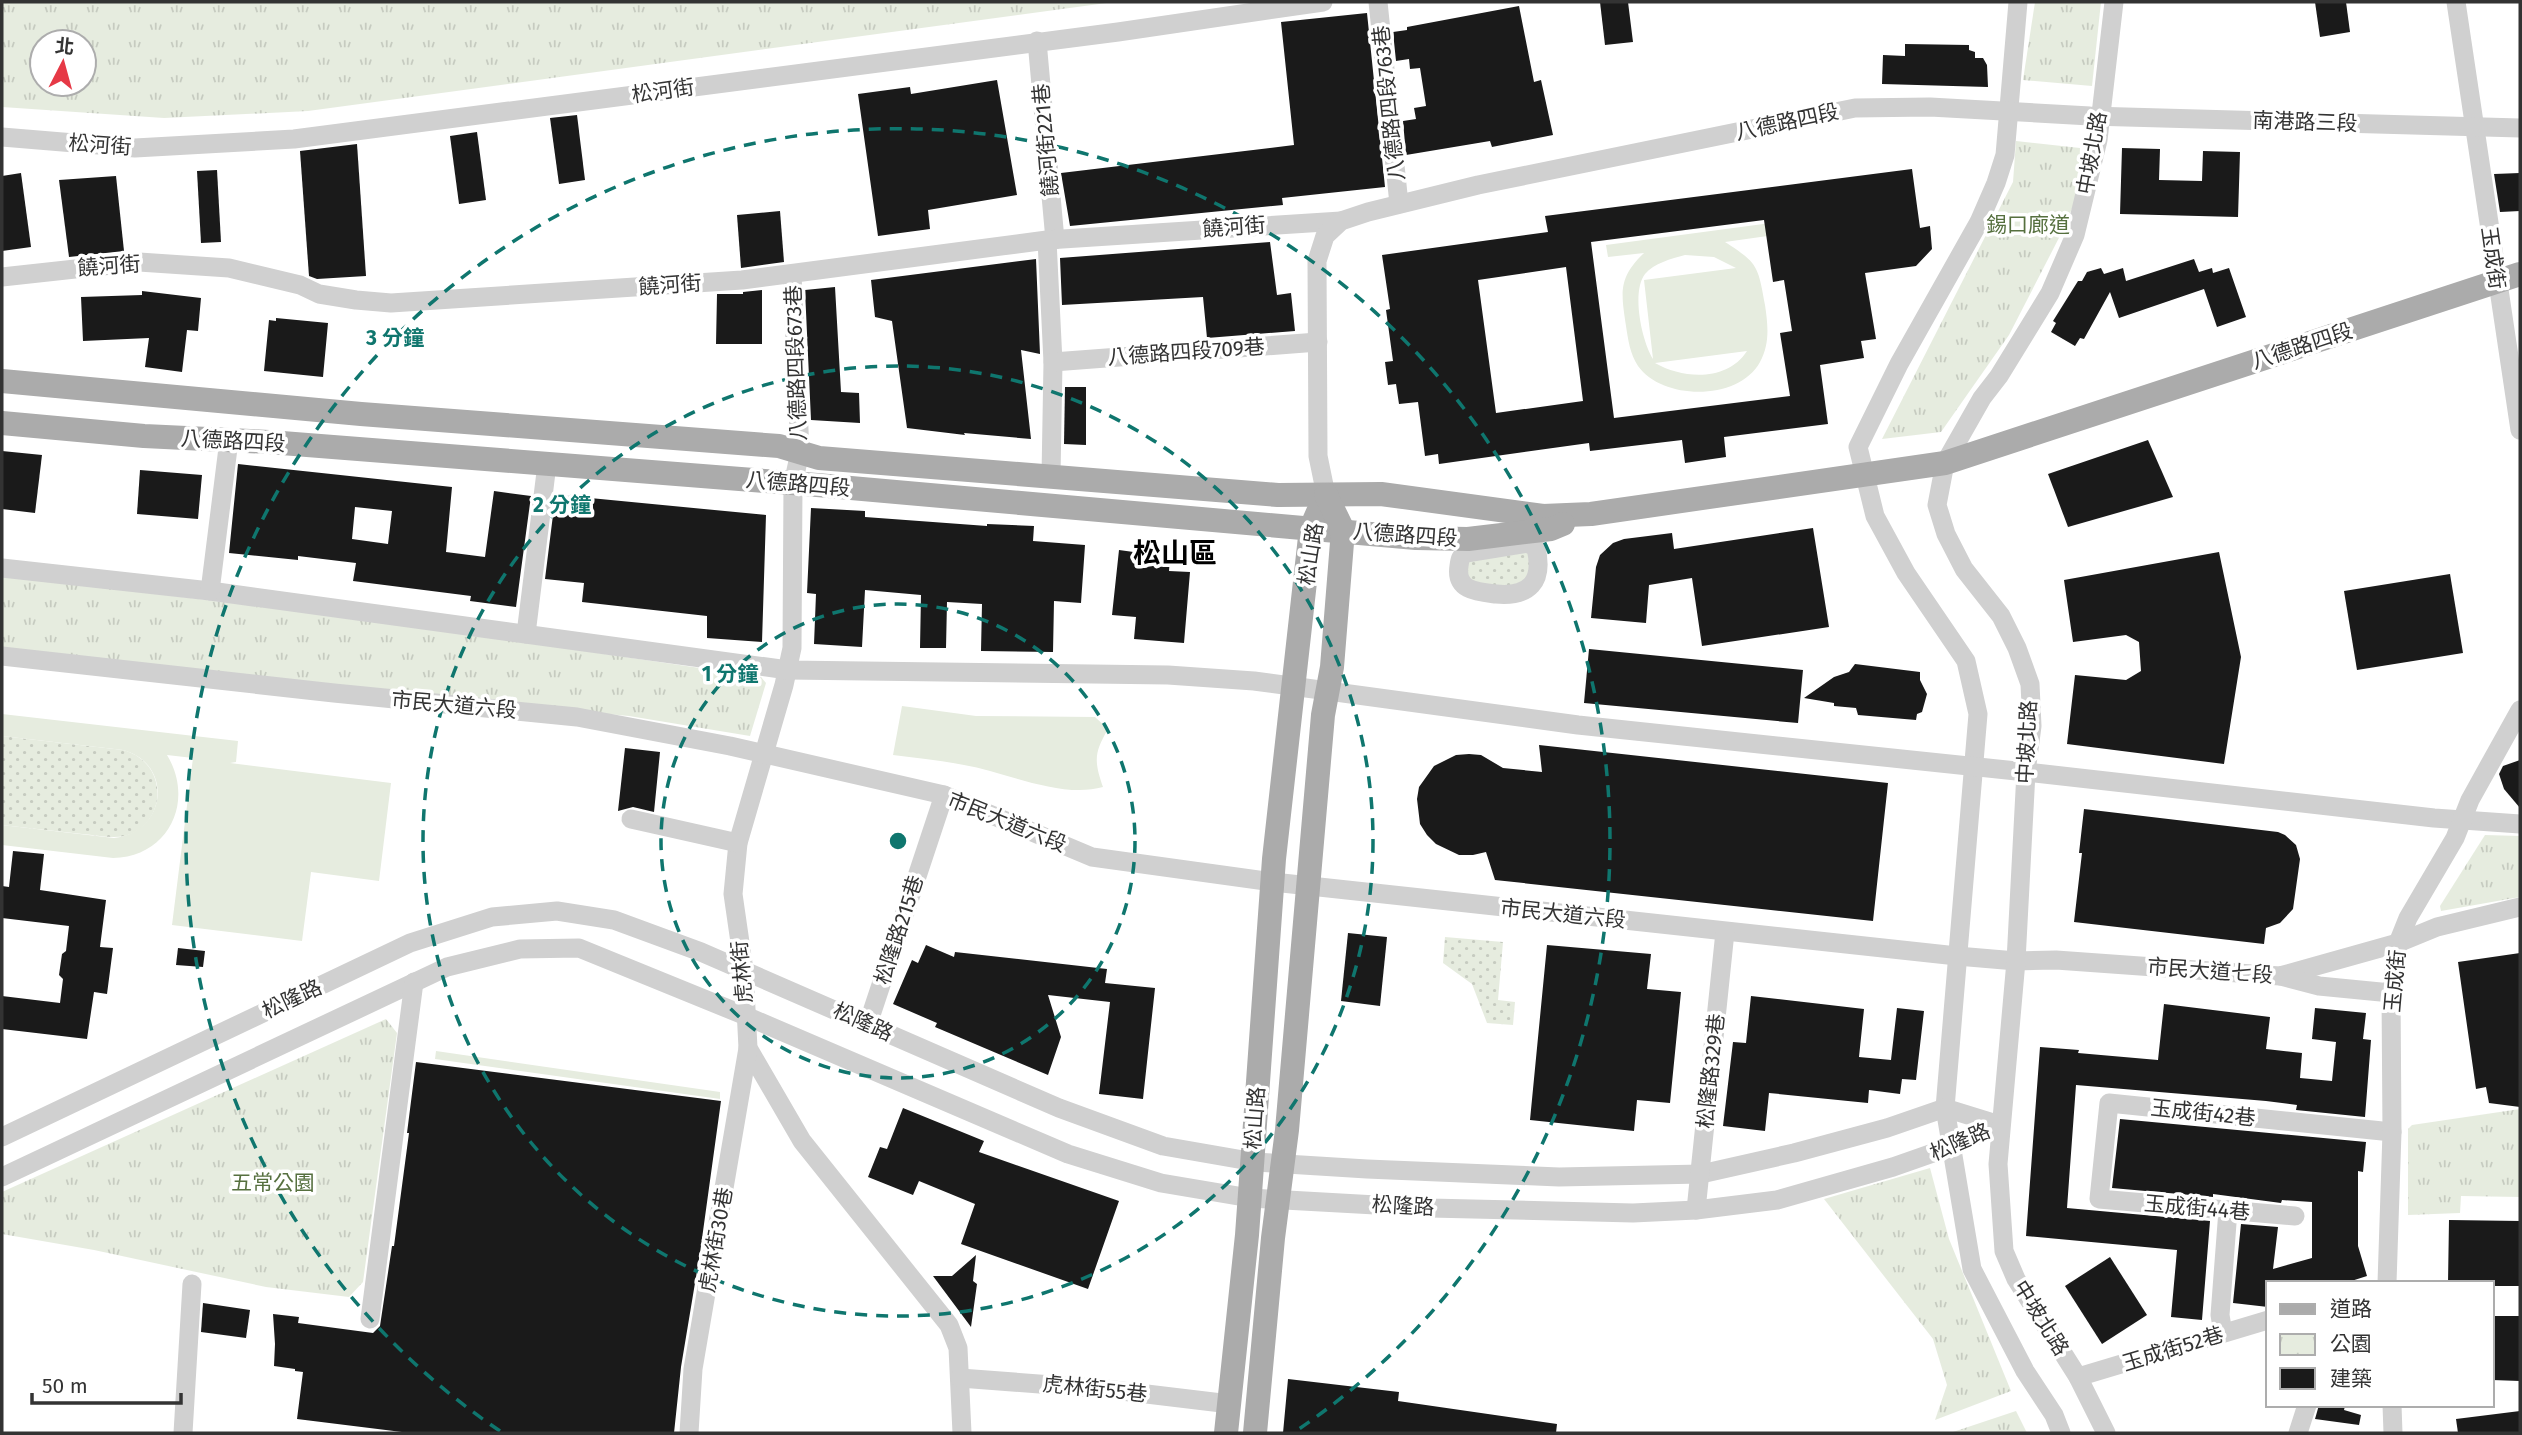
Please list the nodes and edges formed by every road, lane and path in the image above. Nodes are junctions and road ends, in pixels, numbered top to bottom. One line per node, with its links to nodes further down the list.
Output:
1 (1322, 2): 6 (street, 松河街)
2 (1378, 2): 12 (street, 八德路四段763巷)
3 (2018, 2): 7 (street, 中坡北路)
4 (2114, 2): 8 (street, 中坡北路)
5 (2456, 2): 9 (street, 玉成街)
6 (1037, 41): 11 (street, 松河街); 14 (street, 饒河街221巷)
7 (2014, 113): 8 (street, 八德路四段); 12 (street, 八德路四段); 28 (street, 中坡北路)
8 (2095, 116): 9 (street, 南港路三段); 26 (street, 中坡北路)
9 (2474, 127): 10 (street, 南港路三段); 18 (street, 玉成街)
10 (2520, 128)
11 (2, 137)
12 (1399, 204): 13 (street, 八德路四段)
13 (1341, 220): 14 (street, 饒河街); 19 (street)
14 (1051, 240): 15 (street, 饒河街); 20 (street)
15 (792, 274): 17 (street, 饒河街); 25 (street, 八德路四段673巷)
16 (2520, 275): 18 (main road, 八德路四段)
17 (2, 277)
18 (2496, 282): 23 (street, 玉成街); 26 (main road, 八德路四段)
19 (1318, 342): 20 (street, 八德路四段709巷); 31 (street)
20 (1053, 362): 29 (street)
21 (2, 381): 25 (main road, 八德路四段)
22 (2, 423): 24 (main road, 八德路四段)
23 (2520, 430)
24 (229, 440): 27 (main road, 八德路四段); 36 (street)
25 (800, 452): 29 (main road, 八德路四段); 30 (street, 虎林街)
26 (1945, 463): 28 (main road, 八德路四段); 45 (street, 中坡北路)
27 (547, 464): 30 (main road, 八德路四段); 37 (street)
28 (1864, 474): 32 (main road, 八德路四段); 44 (street, 中坡北路)
29 (1051, 476): 31 (main road, 八德路四段)
30 (793, 484): 33 (main road, 八德路四段); 39 (street, 虎林街)
31 (1326, 495): 32 (main road, 八德路四段); 33 (main road, 松山路); 34 (main road, 松山路)
32 (1591, 514): 34 (main road, 八德路四段)
33 (1311, 528): 34 (main road, 八德路四段); 40 (main road, 松山路)
34 (1343, 530): 41 (main road, 松山路)
35 (2, 568): 36 (street)
36 (210, 592): 37 (street)
37 (526, 634): 39 (street)
38 (2, 656): 43 (street, 市民大道六段)
39 (788, 670): 40 (street); 43 (street, 虎林街)
40 (1294, 686): 41 (street); 51 (main road, 松山路)
41 (1328, 692): 44 (street); 52 (main road, 松山路)
42 (2520, 710): 48 (street, 玉成街)
43 (763, 755): 46 (street, 市民大道六段); 50 (street, 虎林街)
44 (1973, 766): 45 (street); 56 (street, 中坡北路)
45 (2026, 772): 48 (street); 57 (street, 中坡北路)
46 (944, 795): 51 (street, 市民大道六段); 63 (street, 松隆路215巷)
47 (631, 819): 50 (street)
48 (2462, 821): 49 (street); 55 (street, 玉成街)
49 (2520, 824)
50 (738, 843): 58 (street, 虎林街)
51 (1273, 882): 52 (street, 市民大道六段); 70 (main road, 松山路)
52 (1308, 886): 54 (street, 市民大道六段); 71 (main road, 松山路)
53 (2520, 907): 55 (street, 市民大道七段)
54 (1725, 932): 56 (street, 市民大道六段); 72 (street, 松隆路329巷)
55 (2398, 943): 59 (street, 市民大道七段); 61 (street, 玉成街)
56 (1956, 956): 57 (street, 市民大道六段); 65 (street, 中坡北路)
57 (2016, 961): 59 (street, 市民大道七段); 66 (street, 中坡北路)
58 (744, 970): 62 (street, 虎林街); 63 (street, 松隆路); 68 (street, 松隆路)
59 (2280, 976): 61 (street)
60 (414, 982): 62 (street, 松隆路); 73 (street, 松隆路); 82 (street)
61 (2391, 993): 67 (street, 玉成街)
62 (746, 1016): 64 (street, 虎林街); 74 (street, 松隆路)
63 (868, 1024): 70 (street, 松隆路)
64 (748, 1048): 86 (street, 虎林街); 91 (street, 虎林街30巷)
65 (1944, 1108): 66 (street, 松隆路); 69 (street, 中坡北路); 72 (street, 松隆路)
66 (2000, 1125): 69 (street, 松隆路); 85 (street, 中坡北路)
67 (2392, 1132): 75 (street, 玉成街42巷); 80 (street, 玉成街)
68 (2, 1137)
69 (1950, 1147): 77 (street, 松隆路); 95 (street, 中坡北路)
70 (1252, 1162): 71 (street, 松隆路); 74 (main road, 松山路)
71 (1283, 1165): 72 (street, 松隆路); 76 (main road, 松山路)
72 (1701, 1174): 77 (street, 松隆路329巷)
73 (2, 1177)
74 (1250, 1198): 76 (street, 松隆路); 87 (main road, 松山路)
75 (2099, 1199): 78 (street, 玉成街44巷)
76 (1278, 1200): 77 (street, 松隆路); 94 (main road, 松山路)
77 (1696, 1210)
78 (2228, 1210): 79 (street, 玉成街44巷); 84 (street)
79 (2295, 1216)
80 (2387, 1281)
81 (192, 1284): 90 (street)
82 (370, 1319)
83 (2266, 1321): 84 (street, 玉成街52巷)
84 (2223, 1333): 85 (street, 玉成街52巷)
85 (2078, 1377): 96 (street, 中坡北路)
86 (960, 1378): 87 (street, 虎林街55巷); 92 (street, 虎林街)
87 (1230, 1404): 93 (main road, 松山路)
88 (2306, 1407): 97 (street)
89 (2392, 1407): 98 (street)
90 (183, 1433)
91 (688, 1433)
92 (961, 1433)
93 (1226, 1433)
94 (1255, 1433)
95 (2061, 1433)
96 (2106, 1433)
97 (2298, 1433)
98 (2393, 1433)

